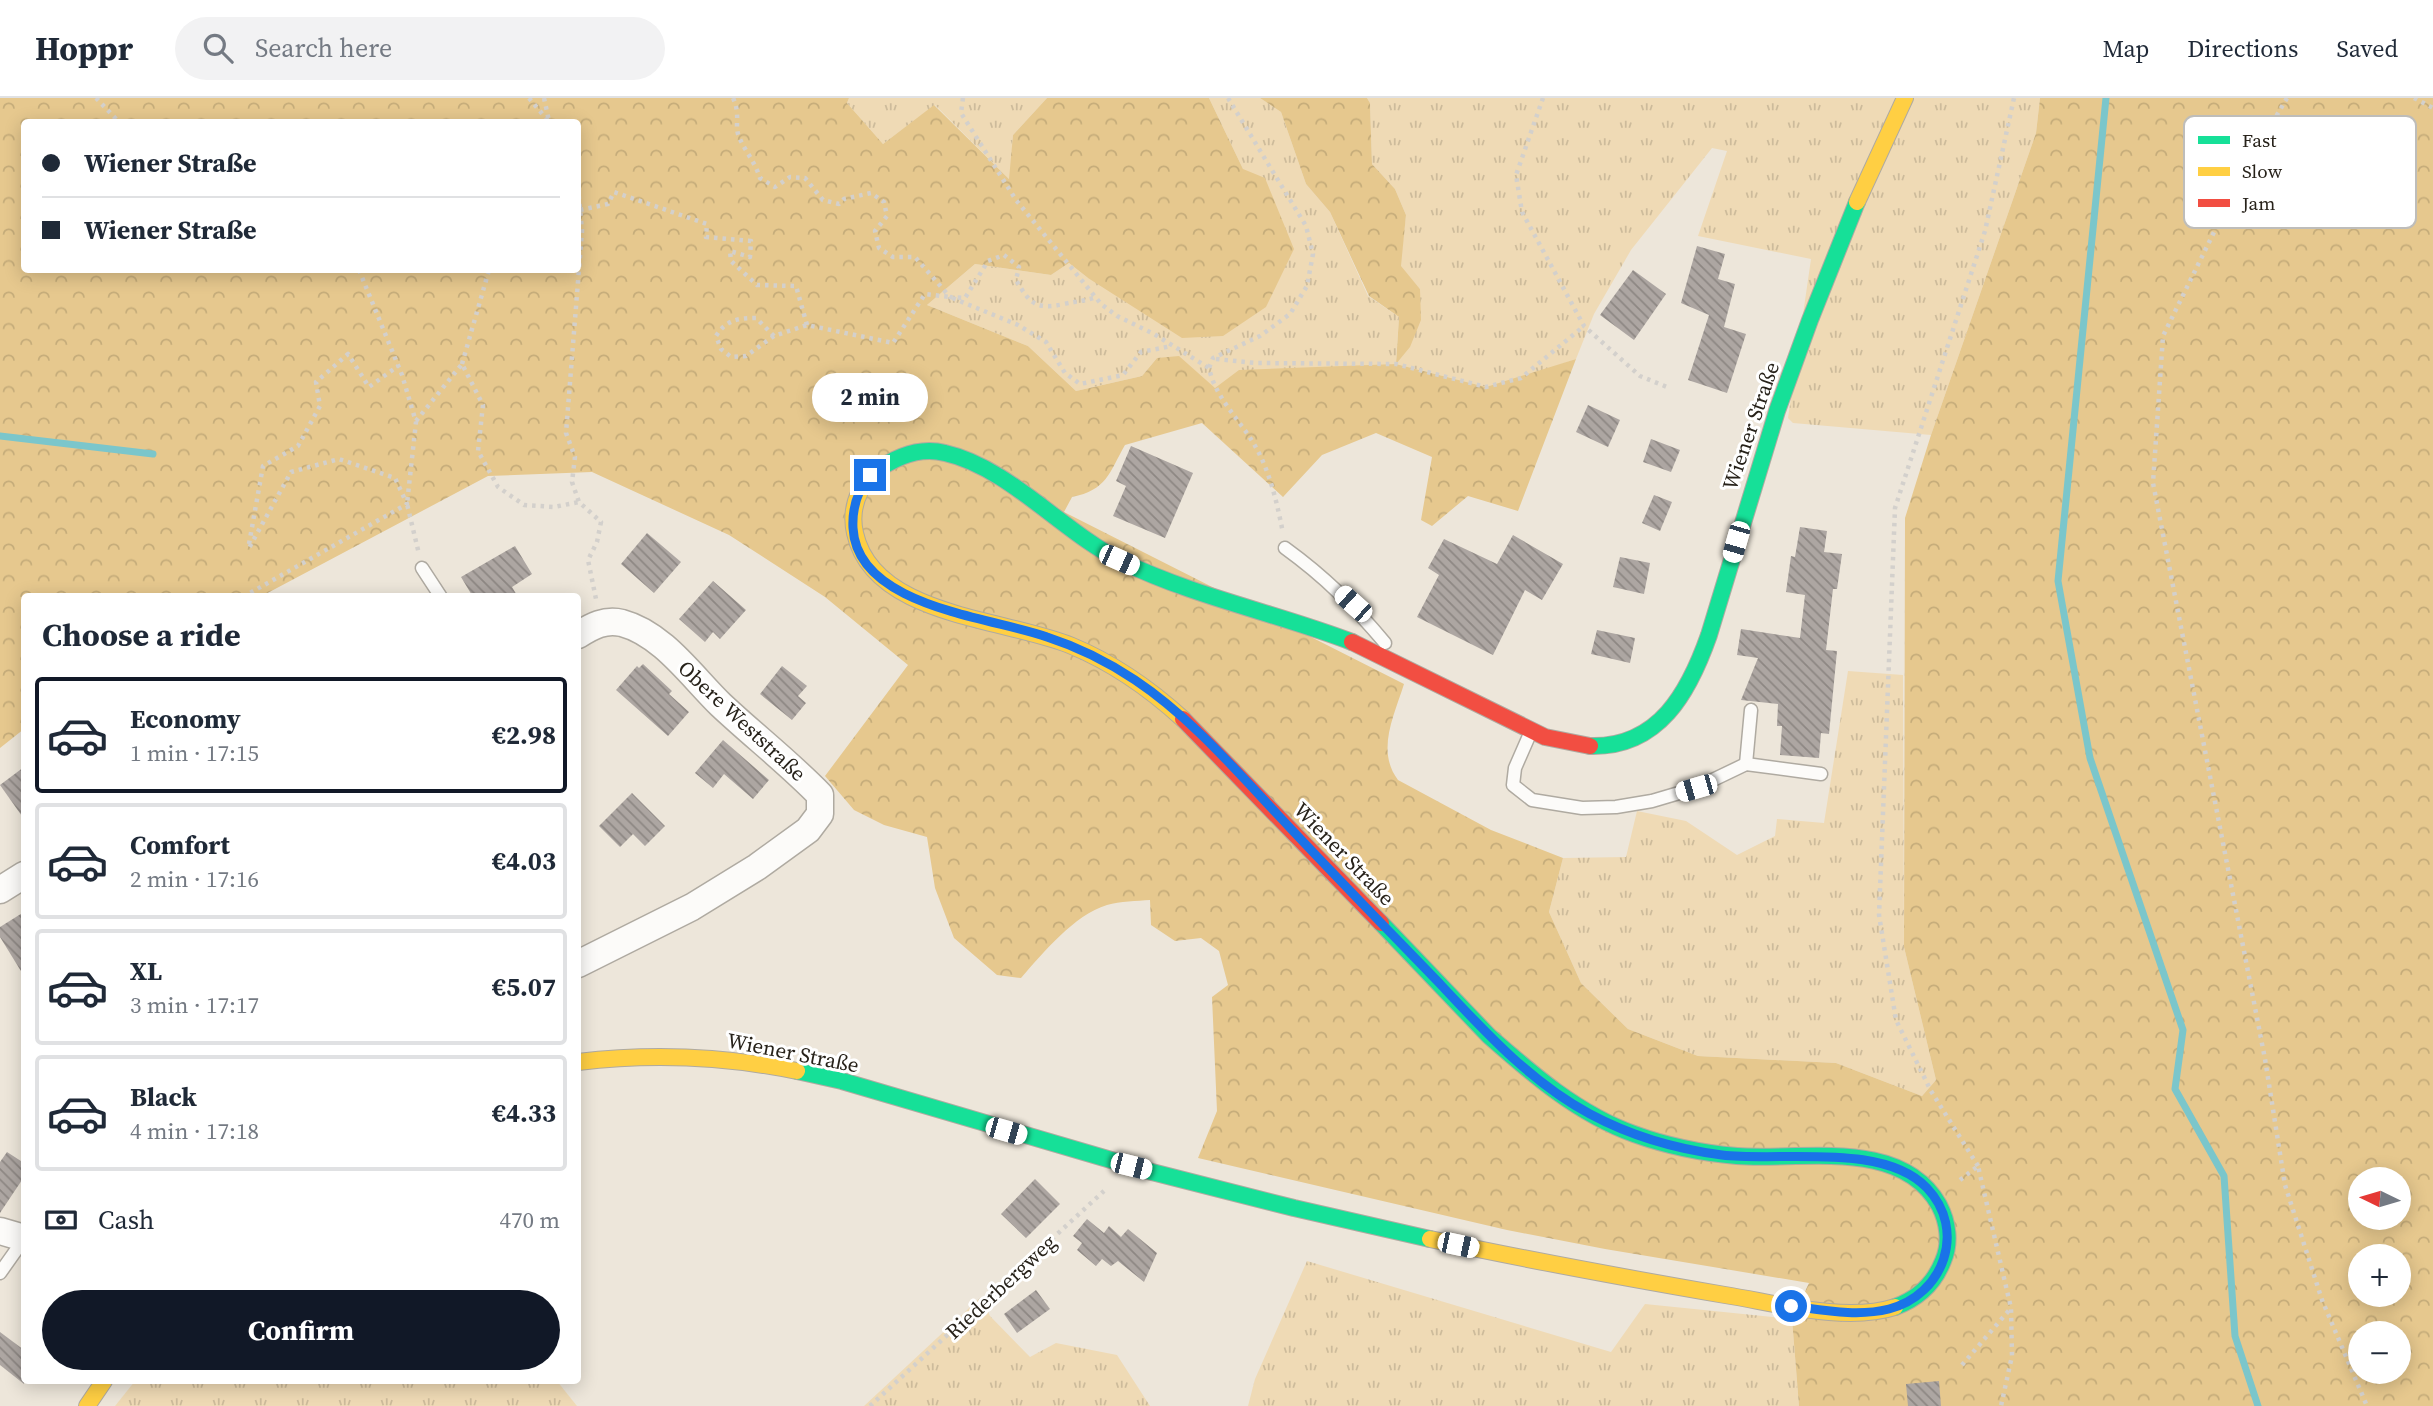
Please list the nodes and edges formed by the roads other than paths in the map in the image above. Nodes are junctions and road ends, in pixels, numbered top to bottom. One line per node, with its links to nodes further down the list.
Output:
1 (1905, 98): 8 (main road, Wiener Straße)
2 (1285, 548): 6 (lane)
3 (422, 568): 4 (lane)
4 (438, 593)
5 (581, 634): 13 (street, Obere Weststraße)
6 (1403, 665): 8 (main road, Wiener Straße); 14 (main road, Wiener Straße)
7 (1751, 710): 9 (lane)
8 (1531, 731): 9 (lane)
9 (1746, 765): 10 (lane)
10 (1821, 774)
11 (21, 877): 12 (street)
12 (0, 890)
13 (581, 962)
14 (581, 1062)
15 (0, 1231): 16 (street)
16 (21, 1237)
17 (21, 1242): 18 (lane)
18 (0, 1273)
19 (102, 1384): 20 (main road)
20 (87, 1406)

